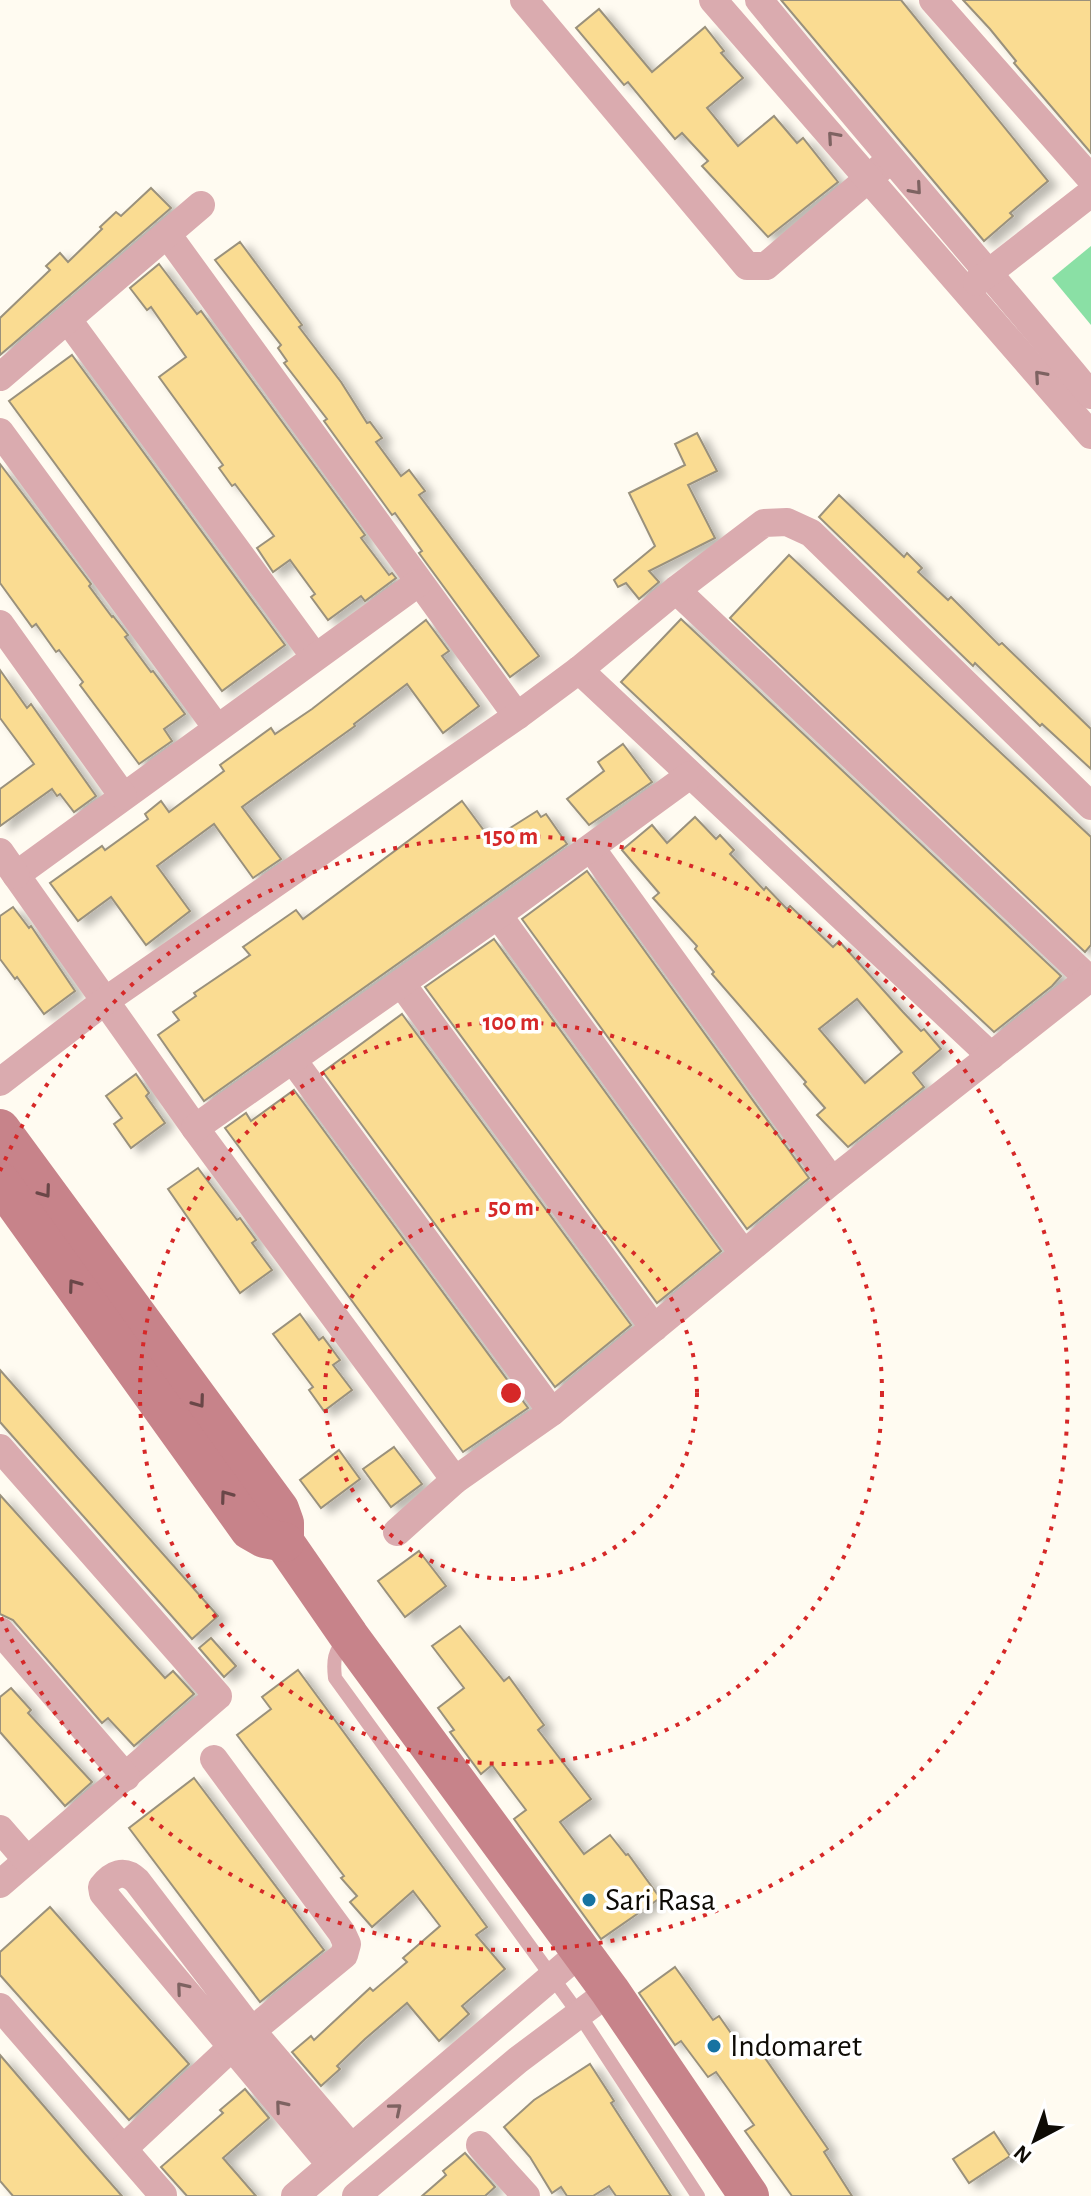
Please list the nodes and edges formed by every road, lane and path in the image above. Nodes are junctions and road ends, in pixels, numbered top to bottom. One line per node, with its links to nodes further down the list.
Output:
1 (524, 0): 5 (street)
2 (713, 0): 5 (street, one-way to 2)
3 (759, 0): 5 (street)
4 (933, 0): 6 (street)
5 (880, 169): 10 (street, one-way to 10); 11 (street)
6 (1091, 179)
7 (1091, 193): 10 (street)
8 (201, 205): 9 (street)
9 (167, 234): 12 (street); 17 (street)
10 (989, 273): 11 (street); 14 (street)
11 (967, 290): 15 (street, one-way to 11)
12 (68, 320): 13 (street); 20 (street)
13 (0, 377)
14 (1091, 395)
15 (1090, 430)
16 (0, 432): 23 (street)
17 (418, 583): 20 (street); 22 (street)
18 (676, 590): 21 (street); 26 (street); 31 (street)
19 (0, 624): 25 (street)
20 (315, 657): 23 (street)
21 (579, 670): 22 (street); 24 (street)
22 (517, 716): 33 (street)
23 (217, 728): 25 (street)
24 (690, 775): 27 (street); 34 (street)
25 (123, 796): 29 (street)
26 (1091, 806)
27 (591, 848): 30 (street); 39 (street)
28 (0, 852): 29 (street)
29 (16, 875): 33 (street)
30 (498, 915): 32 (street); 40 (street)
31 (1090, 978): 34 (street)
32 (401, 983): 35 (street); 41 (street)
33 (105, 1001): 36 (street); 37 (street)
34 (991, 1056): 39 (street)
35 (292, 1059): 37 (street); 42 (street)
36 (0, 1082)
37 (195, 1128): 44 (street)
38 (3, 1152): 52 (street)
39 (832, 1181): 40 (street)
40 (743, 1253): 41 (street)
41 (654, 1328): 42 (street)
42 (552, 1412): 44 (street)
43 (0, 1448): 48 (street)
44 (455, 1480): 45 (street)
45 (397, 1532)
46 (0, 1631): 48 (street)
47 (214, 1759): 56 (street)
48 (126, 1777): 50 (street)
49 (0, 1829): 50 (street)
50 (27, 1860): 51 (street)
51 (0, 1884)
52 (566, 1964): 53 (street); 55 (street)
53 (594, 2002): 57 (street); 64 (lane); 65 (street)
54 (0, 2007): 59 (street)
55 (493, 2029): 57 (street); 60 (street, one-way to 55)
56 (242, 2039): 56 (street, one-way to 56); 59 (street); 60 (street)
57 (518, 2060): 62 (street)
58 (480, 2145): 63 (street)
59 (124, 2148): 61 (street)
60 (323, 2176)
61 (163, 2195)
62 (356, 2196)
63 (526, 2196)
64 (698, 2196)
65 (749, 2196)

